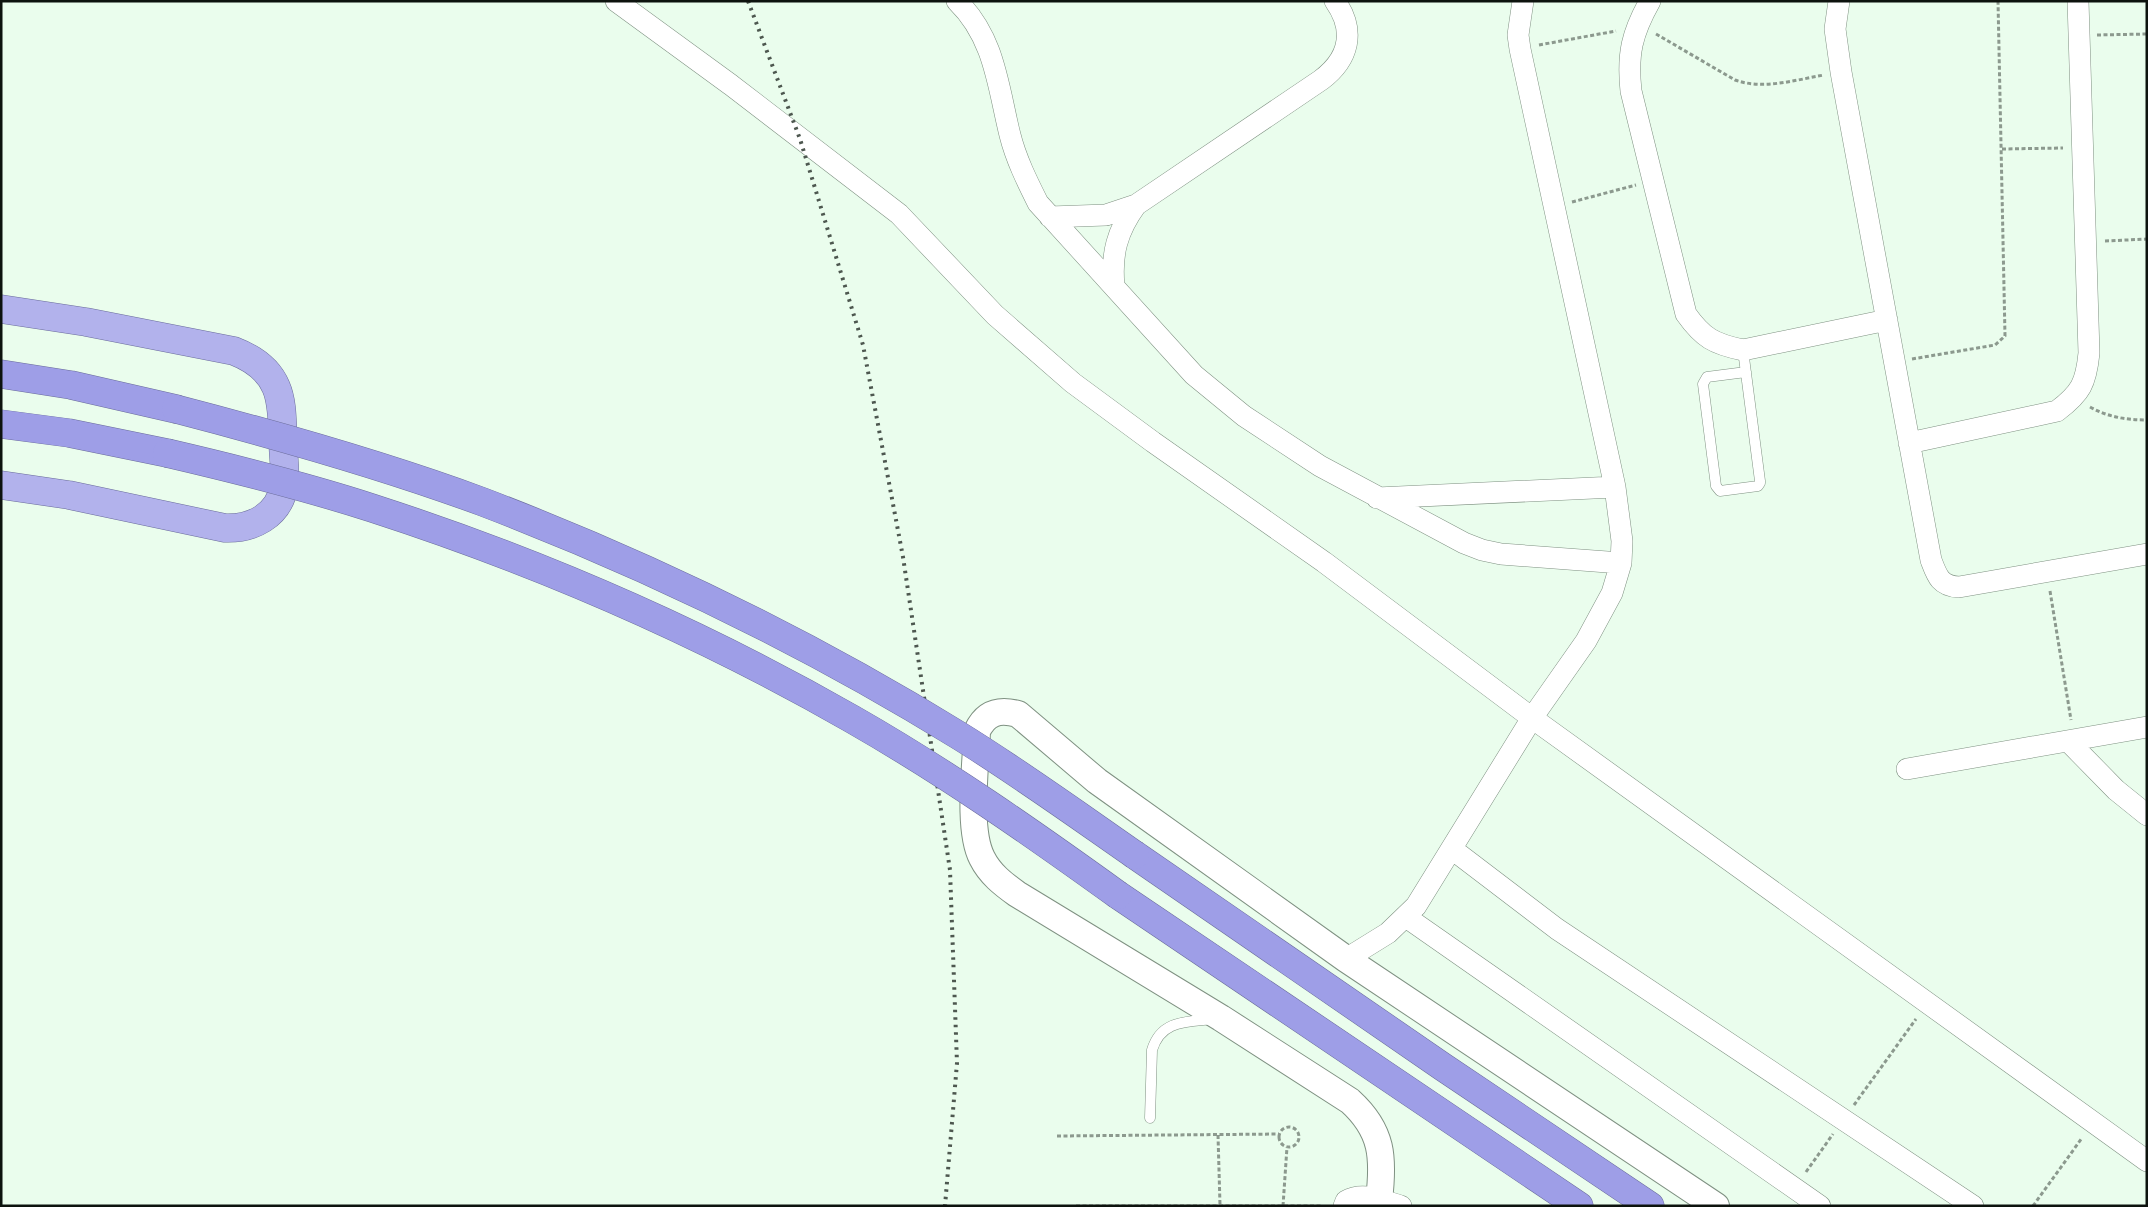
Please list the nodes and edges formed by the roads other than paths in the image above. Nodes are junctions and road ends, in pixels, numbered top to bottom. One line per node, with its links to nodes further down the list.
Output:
1 (616, 1): 23 (street)
2 (957, 1): 9 (street)
3 (1335, 1): 8 (street)
4 (1523, 1): 19 (street)
5 (1650, 1): 13 (street)
6 (1839, 1): 12 (street)
7 (2078, 1): 17 (street)
8 (1136, 205): 9 (street); 10 (street)
9 (1050, 217): 10 (street)
10 (1114, 286): 20 (street)
11 (1, 309): 18 (highway)
12 (1887, 320): 13 (street); 17 (street)
13 (1743, 350): 14 (lane)
14 (1746, 372): 14 (lane)
15 (1, 374): 37 (highway, bridge)
16 (1, 424): 36 (highway, bridge)
17 (1909, 443): 21 (street)
18 (1, 485)
19 (1615, 488): 20 (street); 22 (street)
20 (1377, 498): 22 (street)
21 (2147, 554)
22 (1620, 563): 23 (street)
23 (1532, 718): 28 (street); 33 (street)
24 (2147, 727): 25 (street)
25 (2071, 740): 26 (street); 27 (street)
26 (1907, 769)
27 (2147, 815)
28 (1452, 848): 29 (street); 40 (street)
29 (1406, 917): 30 (street); 39 (street)
30 (1346, 959): 31 (street); 38 (street)
31 (1221, 1018): 32 (lane); 34 (street)
32 (1150, 1118)
33 (2147, 1162)
34 (1387, 1204): 35 (street)
35 (1344, 1206)
36 (1579, 1206)
37 (1650, 1206)
38 (1716, 1206)
39 (1820, 1206)
40 (1973, 1206)

